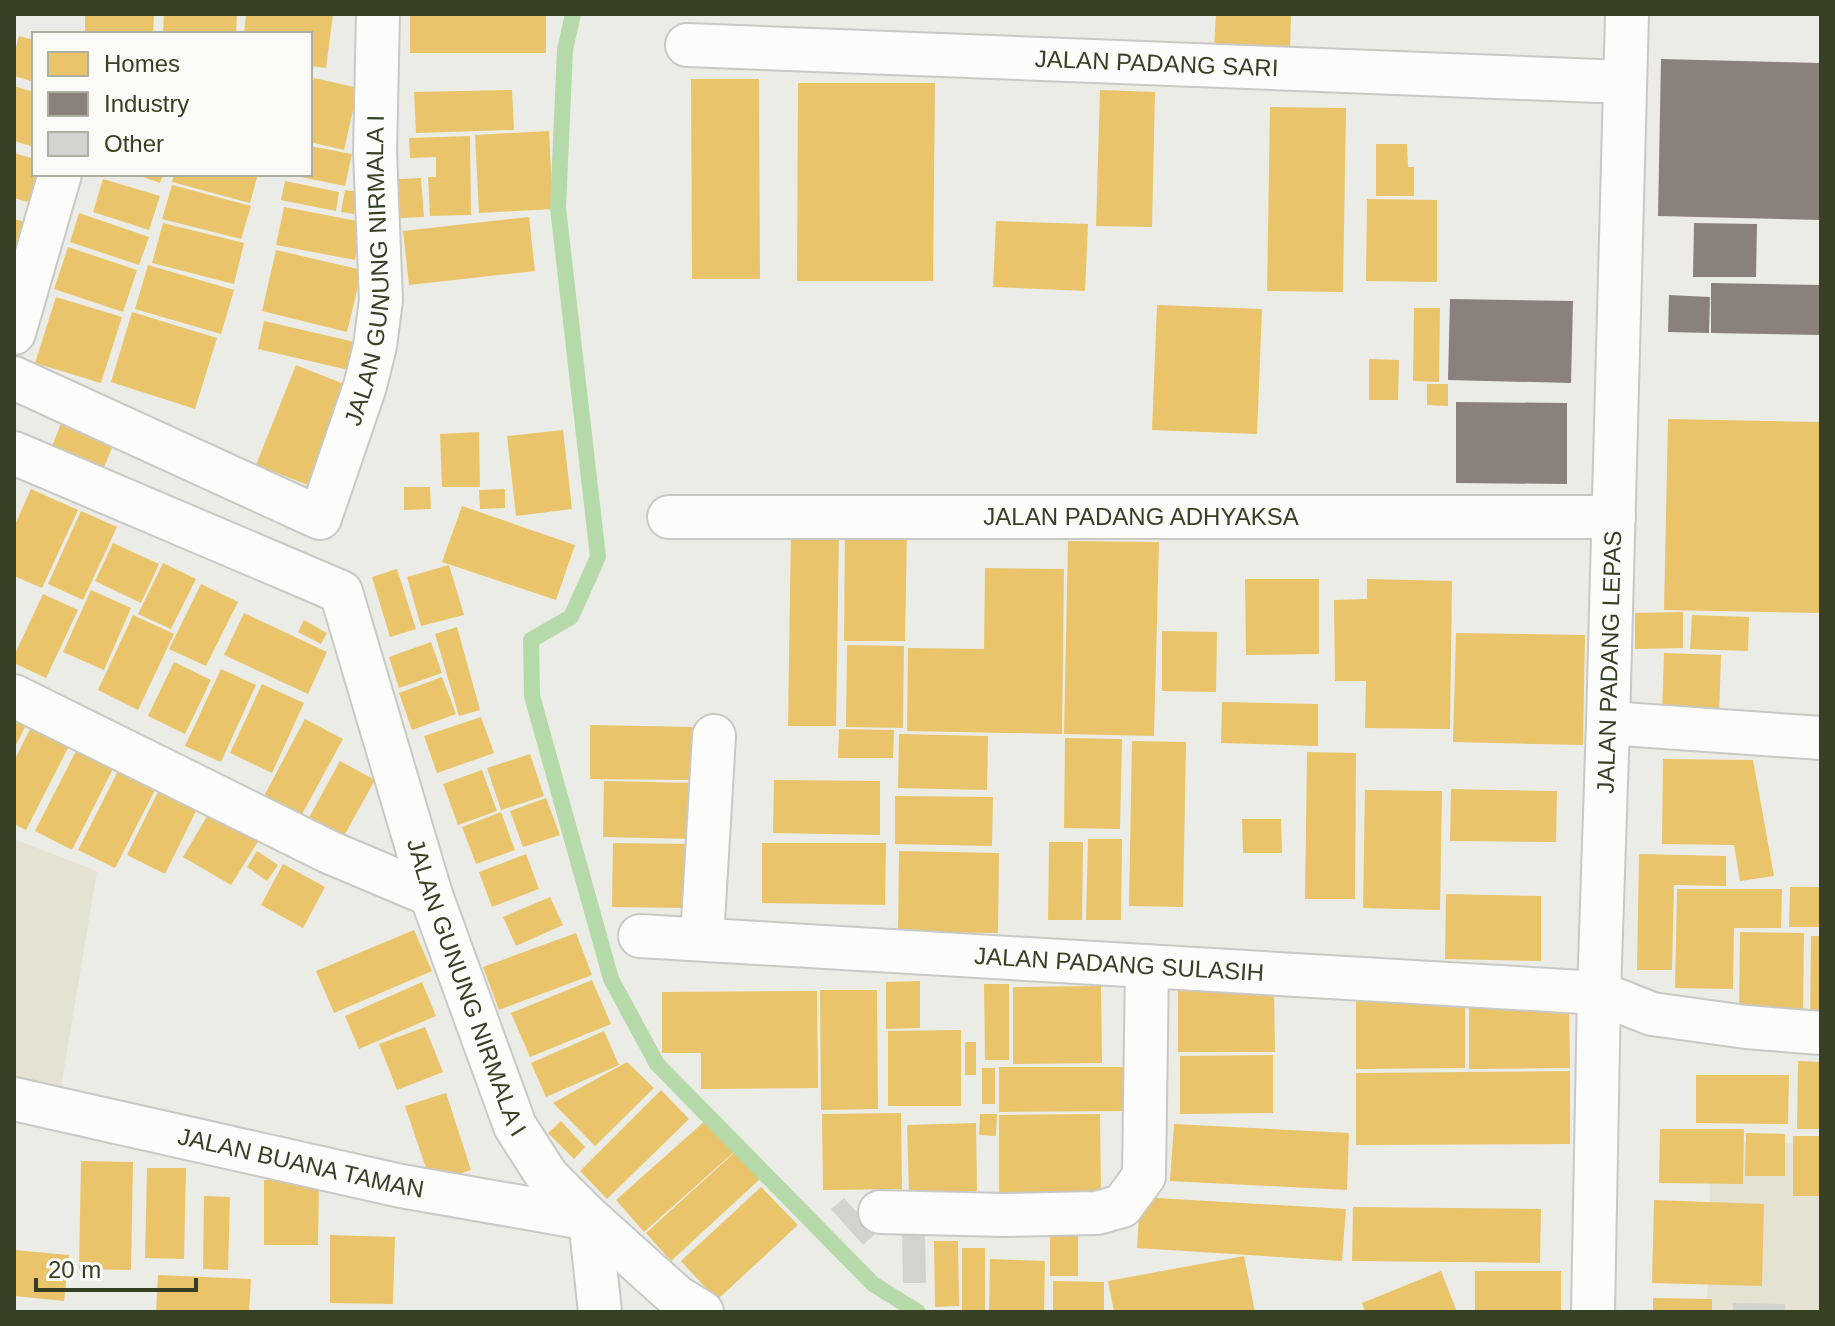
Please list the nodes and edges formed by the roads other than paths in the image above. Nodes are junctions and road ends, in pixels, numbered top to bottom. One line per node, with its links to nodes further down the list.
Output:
1 (378, 14): 7 (street, JALAN GUNUNG NIRMALA I)
2 (1627, 14): 4 (street, JALAN PADANG LEPAS)
3 (687, 45): 4 (street, JALAN PADANG SARI)
4 (1624, 82): 10 (street, JALAN PADANG LEPAS)
5 (59, 176): 6 (street)
6 (14, 333)
7 (14, 378)
8 (14, 453): 15 (street, JALAN GUNUNG NIRMALA I)
9 (669, 517): 10 (street, JALAN PADANG ADHYAKSA)
10 (1614, 517): 12 (street, JALAN PADANG LEPAS)
11 (14, 696): 15 (street)
12 (1608, 723): 14 (street); 19 (street, JALAN PADANG LEPAS)
13 (714, 736): 17 (street)
14 (1821, 738)
15 (431, 895): 23 (street, JALAN GUNUNG NIRMALA I)
16 (640, 936): 17 (street, JALAN PADANG SULASIH)
17 (702, 939): 18 (street, JALAN PADANG SULASIH)
18 (1147, 966): 19 (street, JALAN PADANG SULASIH); 22 (street)
19 (1599, 993): 20 (street, JALAN PADANG SULASIH); 26 (street, JALAN PADANG LEPAS)
20 (1821, 1033)
21 (14, 1099): 23 (street, JALAN BUANA TAMAN)
22 (880, 1212)
23 (590, 1219): 24 (street); 25 (street, JALAN GUNUNG NIRMALA I)
24 (600, 1312)
25 (702, 1312)
26 (1593, 1312)

